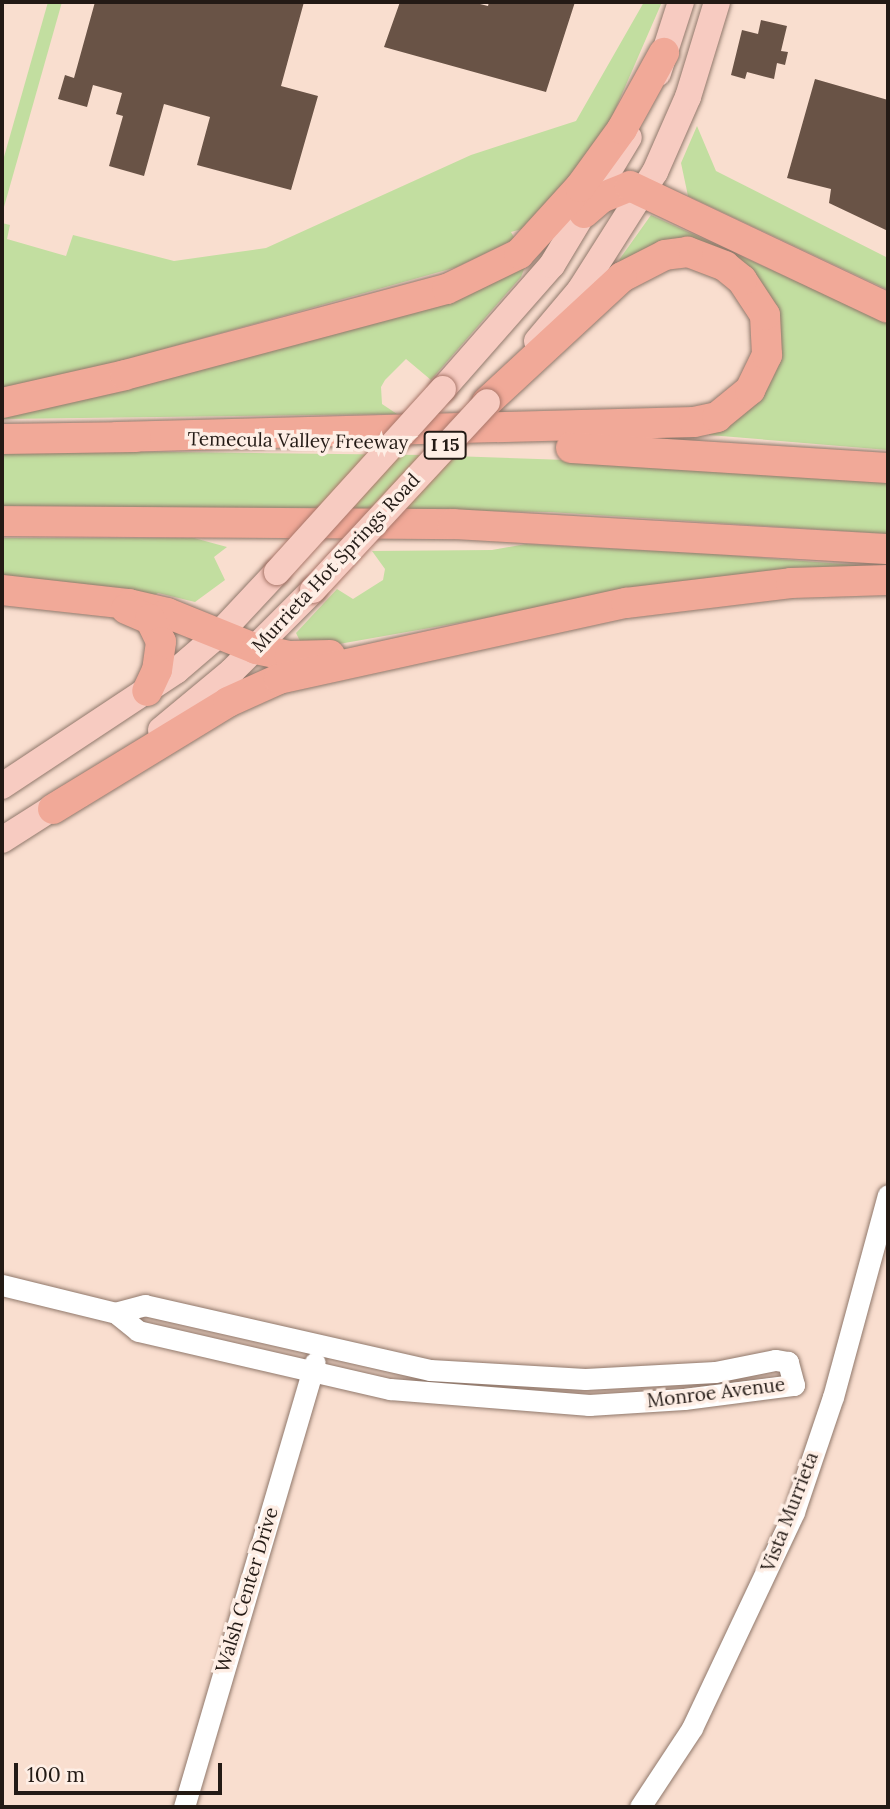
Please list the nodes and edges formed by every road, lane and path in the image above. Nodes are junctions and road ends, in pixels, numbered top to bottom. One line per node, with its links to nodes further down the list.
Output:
1 (681, 2): 3 (main road, Murrieta Hot Springs Road)
2 (716, 2): 4 (main road, Murrieta Hot Springs Road)
3 (664, 53): 5 (main road, Murrieta Hot Springs Road); 8 (highway)
4 (643, 191): 5 (highway); 6 (highway); 7 (main road, Murrieta Hot Springs Road)
5 (584, 213): 18 (main road, Murrieta Hot Springs Road, bridge)
6 (888, 308)
7 (487, 402): 9 (highway); 19 (main road, Murrieta Hot Springs Road, bridge)
8 (2, 403)
9 (117, 437): 10 (highway, Temecula Valley Freeway / I 15); 11 (highway, Temecula Valley Freeway / I 15)
10 (2, 439)
11 (888, 468)
12 (2, 521): 13 (highway)
13 (888, 549)
14 (888, 580): 17 (highway)
15 (2, 590): 16 (highway)
16 (93, 597): 18 (highway); 20 (highway)
17 (479, 632): 19 (highway); 22 (highway)
18 (218, 635): 19 (highway); 20 (main road, Murrieta Hot Springs Road)
19 (256, 649): 22 (main road, Murrieta Hot Springs Road)
20 (147, 691): 21 (main road, Murrieta Hot Springs Road)
21 (2, 786)
22 (52, 809): 23 (main road, Murrieta Hot Springs Road)
23 (2, 840)
24 (888, 1195): 30 (street, Vista Murrieta)
25 (2, 1285): 26 (street, Monroe Avenue)
26 (116, 1313): 27 (street, Monroe Avenue); 28 (street, Monroe Avenue)
27 (321, 1346): 28 (street, Walsh Center Drive); 28 (street, Monroe Avenue)
28 (312, 1374): 29 (street, Walsh Center Drive)
29 (184, 1807)
30 (640, 1807)

